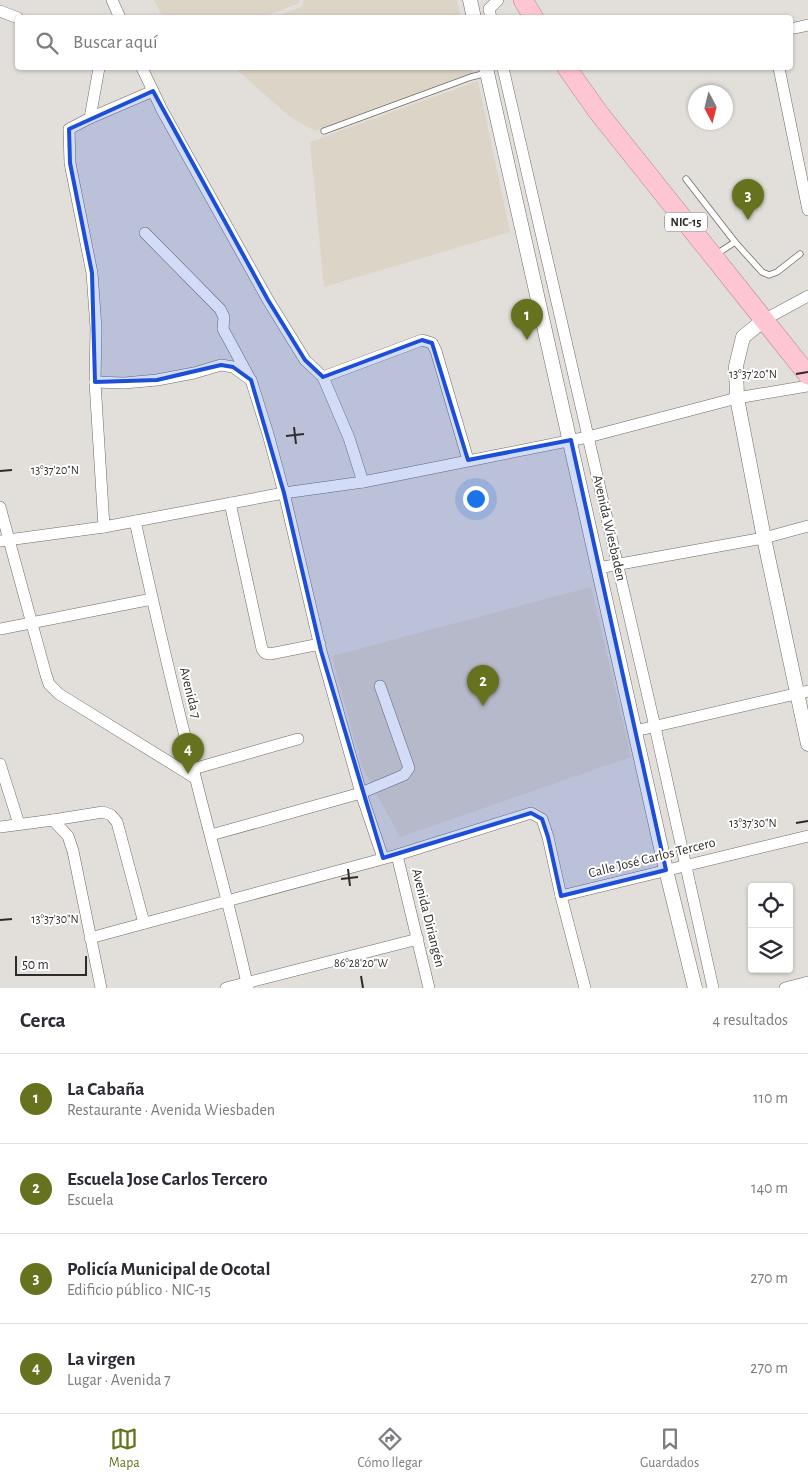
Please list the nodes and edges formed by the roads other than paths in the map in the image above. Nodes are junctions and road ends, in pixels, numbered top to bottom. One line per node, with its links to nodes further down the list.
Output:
1 (112, 0): 7 (street)
2 (470, 0): 8 (street)
3 (498, 0): 6 (street)
4 (523, 0): 9 (highway)
5 (0, 11): 10 (street)
6 (490, 13)
7 (119, 15)
8 (475, 15)
9 (532, 15)
10 (15, 17)
11 (808, 25): 12 (street)
12 (793, 28)
13 (99, 70): 20 (street)
14 (143, 70): 19 (street)
15 (487, 70): 21 (lane); 37 (street, Avenida Wiesbaden)
16 (502, 70): 36 (street, Avenida Wiesbaden)
17 (568, 70): 27 (highway, NIC-15 / NIC-15)
18 (779, 70): 23 (street)
19 (153, 91): 20 (street); 31 (street)
20 (90, 118): 33 (street)
21 (324, 131)
22 (686, 180): 25 (lane)
23 (808, 210)
24 (145, 233): 32 (street)
25 (735, 242): 26 (lane); 27 (lane)
26 (800, 254)
27 (713, 256): 29 (highway, NIC-15 / NIC-15)
28 (808, 296): 29 (street)
29 (764, 320): 30 (highway, NIC-15 / NIC-15); 35 (street)
30 (808, 375)
31 (323, 377): 38 (street); 39 (street)
32 (251, 380): 33 (street); 40 (street)
33 (95, 382): 45 (street)
34 (808, 386): 35 (street)
35 (737, 398): 36 (street); 46 (street)
36 (588, 437): 37 (street); 48 (street, Avenida Wiesbaden)
37 (571, 440): 38 (street); 49 (street, Avenida Wiesbaden)
38 (468, 460): 39 (street)
39 (363, 482): 40 (street)
40 (284, 493): 41 (street); 53 (street)
41 (230, 504): 43 (street); 53 (street)
42 (0, 507): 47 (street)
43 (135, 521): 45 (street); 50 (street, Avenida 7)
44 (808, 526): 46 (street)
45 (104, 527): 47 (street)
46 (764, 538): 48 (street); 55 (street)
47 (4, 540): 51 (street)
48 (617, 565): 49 (street); 56 (street, Avenida Wiesbaden)
49 (598, 568): 57 (street, Avenida Wiesbaden)
50 (152, 599): 51 (street); 61 (street, Avenida 7)
51 (30, 622): 52 (street); 61 (street)
52 (0, 628)
53 (320, 644): 62 (street)
54 (380, 686): 62 (street)
55 (803, 692): 56 (street); 59 (street)
56 (655, 727): 57 (street); 70 (street, Avenida Wiesbaden)
57 (635, 731): 71 (street, Avenida Wiesbaden)
58 (298, 739): 61 (street)
59 (808, 744)
60 (0, 764): 64 (street)
61 (194, 774): 66 (street, Avenida 7)
62 (361, 793): 66 (street); 69 (street)
63 (53, 820): 64 (street); 74 (street); 75 (street)
64 (18, 824): 65 (street)
65 (0, 827)
66 (211, 835): 73 (street, Avenida 7)
67 (808, 836): 70 (street, Calle José Carlos Tercero)
68 (397, 855): 69 (street); 72 (street); 76 (street, Avenida Diriangén)
69 (383, 858): 73 (street)
70 (685, 866): 71 (street, Calle José Carlos Tercero); 84 (street, Avenida Wiesbaden)
71 (666, 870): 72 (street, Calle José Carlos Tercero); 83 (street, Avenida Wiesbaden)
72 (561, 896): 82 (street)
73 (229, 900): 74 (street); 78 (street, Avenida 7)
74 (144, 924): 75 (street)
75 (90, 938): 79 (street)
76 (418, 939): 78 (street); 81 (street, Avenida Diriangén)
77 (808, 982): 85 (street)
78 (248, 986): 80 (street)
79 (101, 988)
80 (226, 988)
81 (429, 988)
82 (585, 988)
83 (695, 988)
84 (713, 988)
85 (785, 988)

